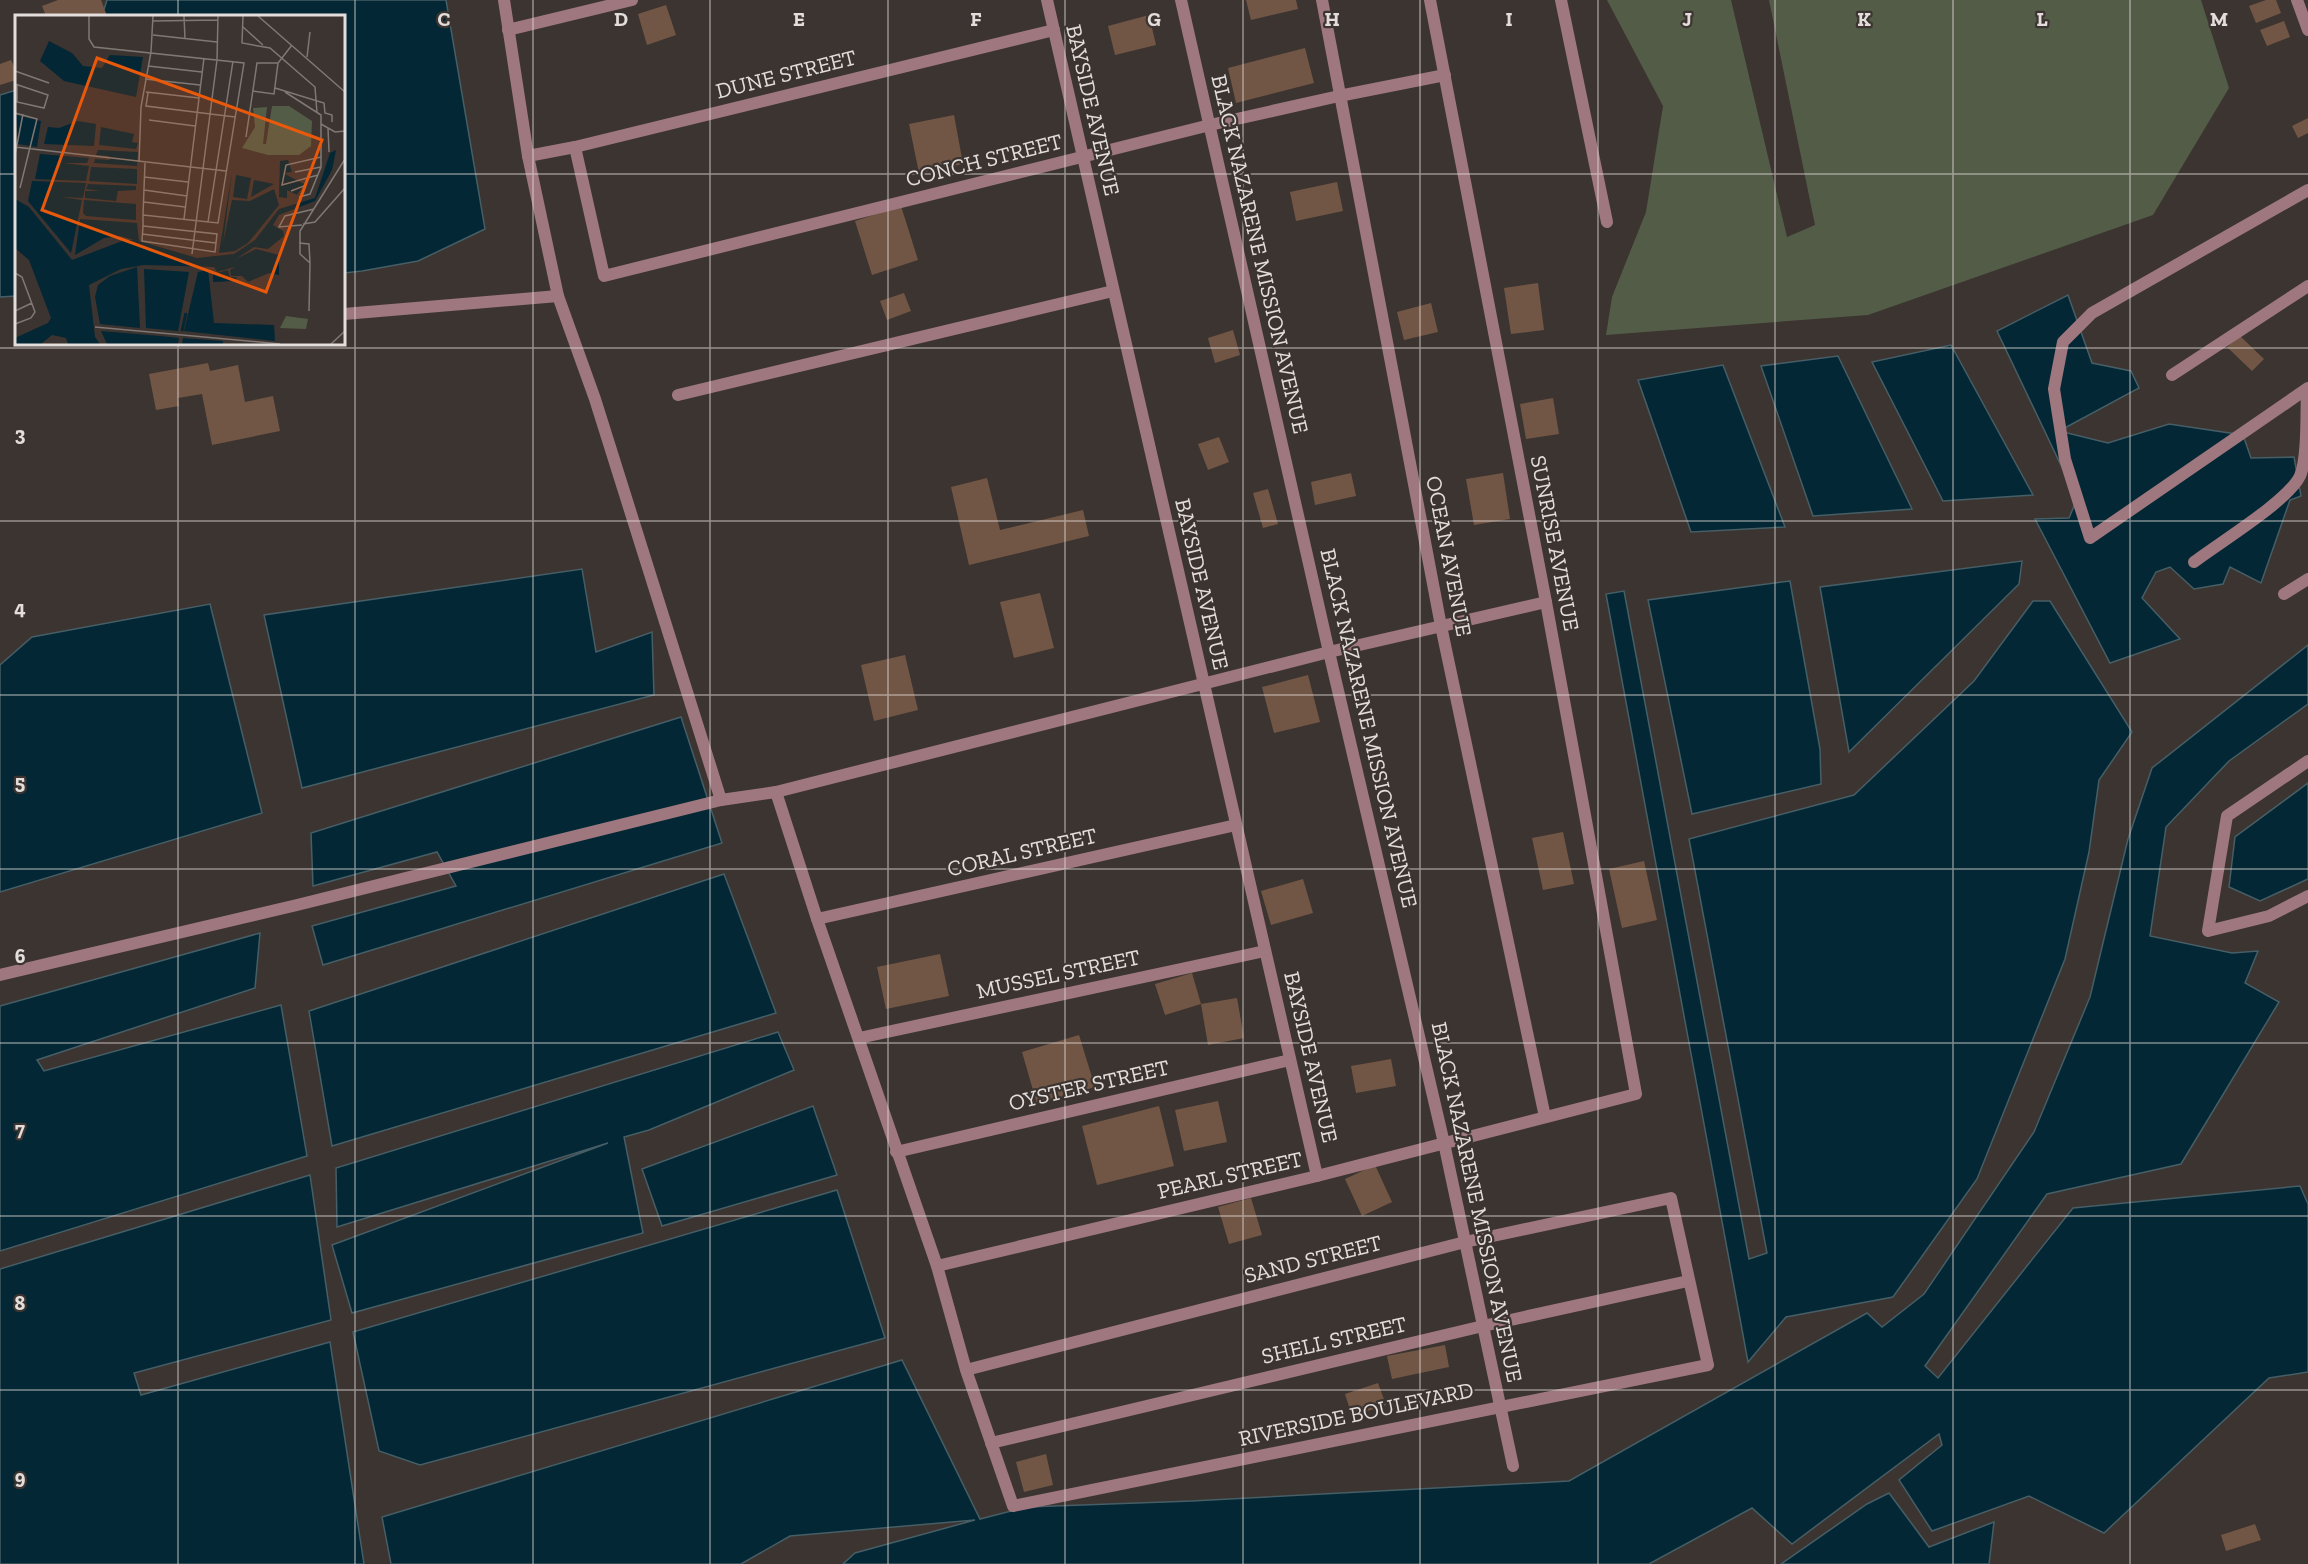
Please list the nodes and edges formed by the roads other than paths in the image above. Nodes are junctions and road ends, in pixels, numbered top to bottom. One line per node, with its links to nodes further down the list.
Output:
1 (504, 0): 9 (street)
2 (632, 0): 9 (street)
3 (1047, 0): 10 (street, BAYSIDE AVENUE)
4 (1181, 0): 14 (street, BLACK NAZARENE MISSION AVENUE)
5 (1322, 0): 13 (street, OCEAN AVENUE)
6 (1430, 0): 12 (street, SUNRISE AVENUE)
7 (1561, 0): 19 (street)
8 (2297, 0): 11 (street)
9 (508, 30): 16 (street)
10 (1053, 30): 15 (street, DUNE STREET); 17 (street, BAYSIDE AVENUE)
11 (2308, 30)
12 (1445, 75): 13 (street, CONCH STREET); 30 (street, SUNRISE AVENUE)
13 (1339, 96): 14 (street, CONCH STREET); 31 (street, OCEAN AVENUE)
14 (1210, 125): 17 (street, CONCH STREET); 32 (street, BLACK NAZARENE MISSION AVENUE)
15 (575, 147): 16 (street, DUNE STREET); 17 (street, CONCH STREET)
16 (528, 156): 22 (street)
17 (1083, 157): 21 (street, BAYSIDE AVENUE)
18 (2308, 190): 25 (street)
19 (1607, 222)
20 (2308, 286): 24 (street)
21 (1113, 291): 26 (street); 33 (street, BAYSIDE AVENUE)
22 (558, 296): 23 (street); 36 (street)
23 (345, 314)
24 (2172, 375)
25 (2307, 389): 27 (street)
26 (678, 395)
27 (2194, 562)
28 (2308, 579): 29 (street)
29 (2284, 594)
30 (1546, 602): 31 (street); 44 (street, SUNRISE AVENUE)
31 (1441, 627): 32 (street); 45 (street, OCEAN AVENUE)
32 (1329, 652): 33 (street); 46 (street, BLACK NAZARENE MISSION AVENUE)
33 (1204, 686): 35 (street); 37 (street, BAYSIDE AVENUE)
34 (2308, 760): 38 (street)
35 (776, 792): 36 (street); 39 (street)
36 (722, 800): 41 (street)
37 (1236, 825): 39 (street, CORAL STREET); 40 (street, BAYSIDE AVENUE)
38 (2308, 896)
39 (817, 920): 42 (street)
40 (1265, 951): 42 (street, MUSSEL STREET); 43 (street, BAYSIDE AVENUE)
41 (0, 975)
42 (859, 1038): 47 (street)
43 (1290, 1060): 47 (street, OYSTER STREET); 48 (street, BAYSIDE AVENUE)
44 (1636, 1094): 45 (street, PEARL STREET)
45 (1545, 1117): 46 (street, PEARL STREET)
46 (1444, 1143): 48 (street, PEARL STREET); 49 (street, BLACK NAZARENE MISSION AVENUE)
47 (896, 1152): 50 (street)
48 (1317, 1176): 50 (street, PEARL STREET)
49 (1465, 1242): 51 (street, SAND STREET); 52 (street, BLACK NAZARENE MISSION AVENUE); 53 (street, SAND STREET)
50 (937, 1266): 53 (street)
51 (1688, 1281): 52 (street, SHELL STREET); 54 (street, RIVERSIDE BOULEVARD)
52 (1483, 1326): 54 (street, BLACK NAZARENE MISSION AVENUE); 55 (street, SHELL STREET)
53 (966, 1370): 55 (street)
54 (1500, 1406): 55 (street, RIVERSIDE BOULEVARD); 56 (street, BLACK NAZARENE MISSION AVENUE)
55 (991, 1443)
56 (1513, 1466)

